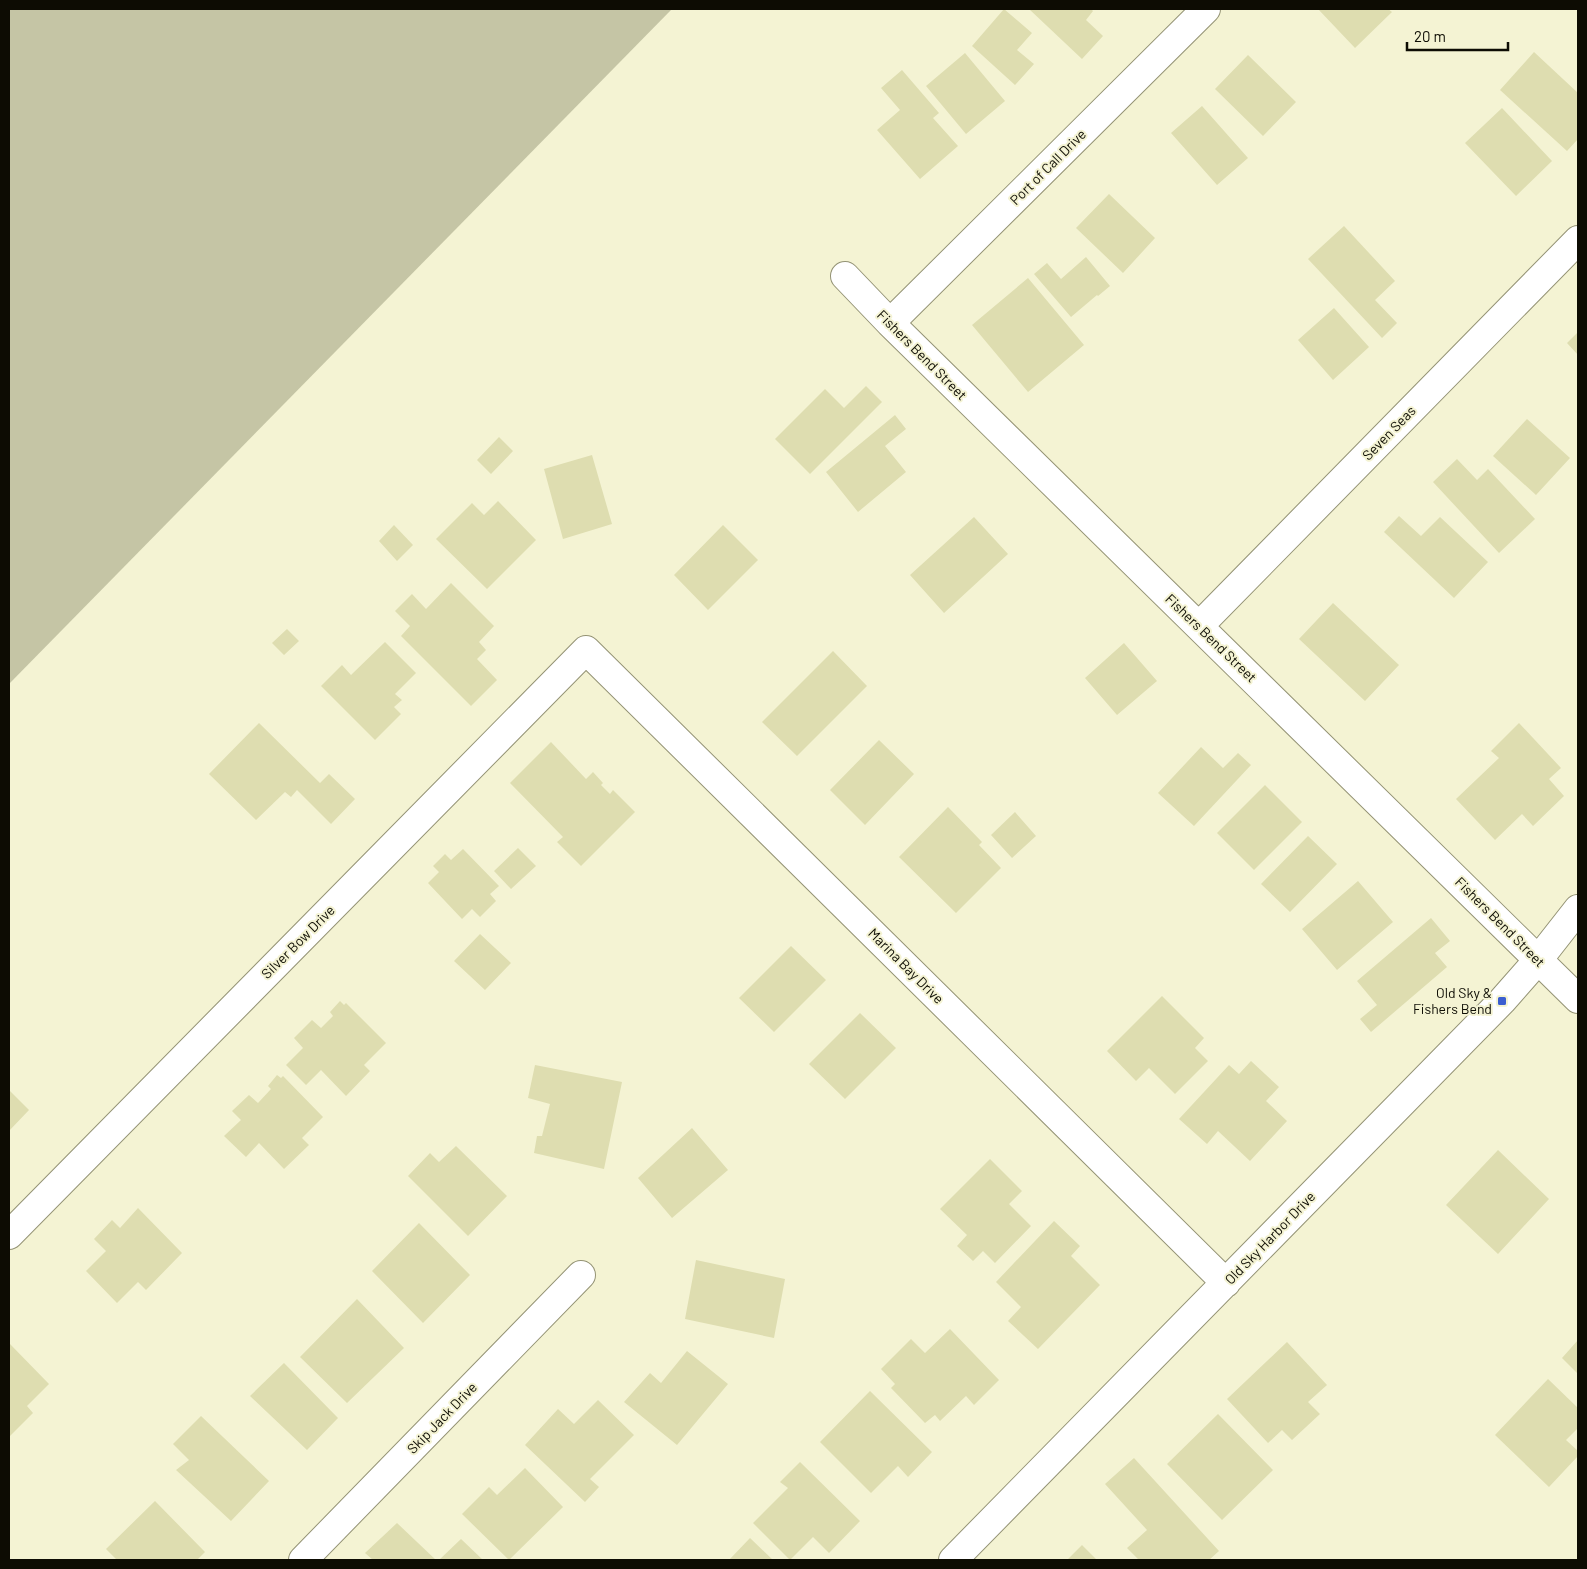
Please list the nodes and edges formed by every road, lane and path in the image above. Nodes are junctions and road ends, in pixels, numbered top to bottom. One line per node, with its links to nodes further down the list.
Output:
1 (1206, 9): 4 (street, Port of Call Drive)
2 (1578, 240): 5 (street, Seven Seas)
3 (845, 276): 4 (street, Fishers Bend Street)
4 (890, 324): 5 (street, Fishers Bend Street)
5 (1199, 626): 8 (street, Fishers Bend Street)
6 (586, 650): 10 (street, Silver Bow Drive); 12 (street, Marina Bay Drive)
7 (1578, 909): 8 (street, Old Sky Harbor Drive)
8 (1538, 960): 9 (street, Fishers Bend Street); 12 (street, Old Sky Harbor Drive)
9 (1578, 1000)
10 (9, 1235)
11 (581, 1275): 13 (street, Skip Jack Drive)
12 (1226, 1283): 14 (street, Old Sky Harbor Drive)
13 (303, 1560)
14 (953, 1560)

